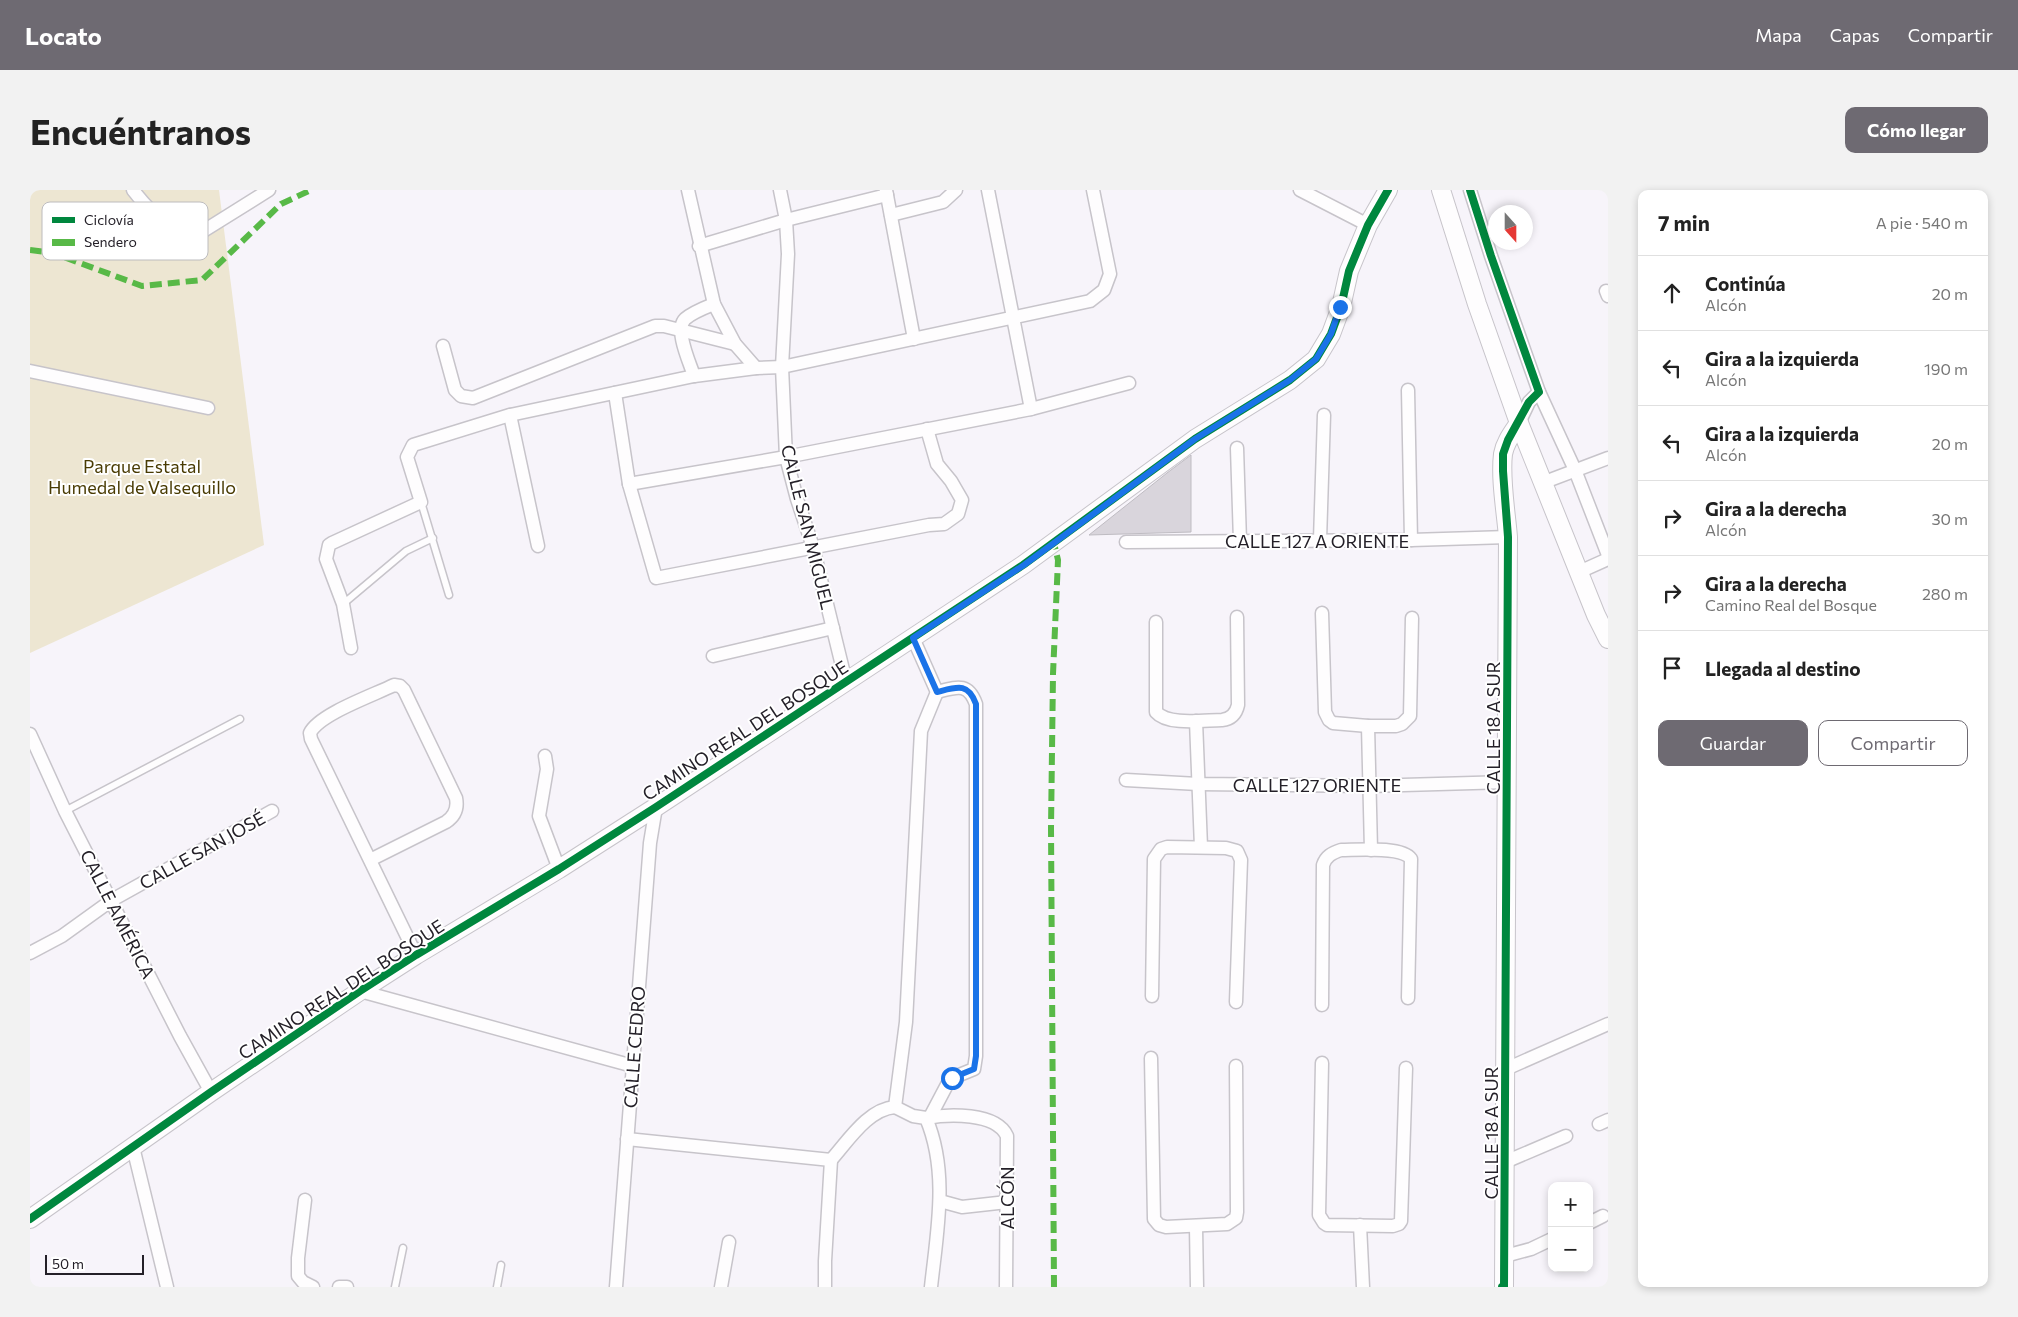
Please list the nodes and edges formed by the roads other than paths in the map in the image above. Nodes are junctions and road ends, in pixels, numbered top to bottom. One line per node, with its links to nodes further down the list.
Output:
1 (133, 190): 13 (street)
2 (269, 190): 17 (street)
3 (688, 190): 18 (street)
4 (780, 190): 15 (street, CALLE SAN MIGUEL)
5 (956, 190): 14 (street)
6 (988, 190): 20 (street)
7 (1093, 190): 20 (street)
8 (1300, 190): 16 (street)
9 (1388, 190): 16 (street, CAMINO REAL DEL BOSQUE)
10 (1441, 190): 37 (street)
11 (1470, 190): 31 (street)
12 (886, 192): 14 (street); 15 (street)
13 (142, 202)
14 (891, 215): 22 (street)
15 (786, 220): 18 (street); 25 (street, CALLE SAN MIGUEL)
16 (1368, 225): 65 (street, CAMINO REAL DEL BOSQUE)
17 (208, 228)
18 (700, 246): 19 (street)
19 (714, 304): 21 (street); 23 (street)
20 (1014, 317): 22 (street); 34 (street)
21 (680, 332): 23 (street); 24 (street); 28 (street)
22 (914, 339): 25 (street)
23 (735, 344): 26 (street)
24 (442, 346)
25 (782, 367): 26 (street); 40 (street, CALLE SAN MIGUEL)
26 (756, 368): 28 (street)
27 (30, 371): 33 (street)
28 (694, 376): 32 (street)
29 (1129, 383): 34 (street)
30 (1408, 390): 49 (street)
31 (1539, 392): 37 (street, CALLE 18 A SUR); 42 (street)
32 (614, 393): 35 (street); 44 (street)
33 (208, 408)
34 (1031, 409): 38 (street)
35 (510, 415): 45 (street); 52 (street)
36 (1324, 415): 48 (street)
37 (1519, 422): 43 (street); 46 (street, CALLE 18 A SUR)
38 (927, 429): 40 (street); 53 (street)
39 (1237, 448): 50 (street)
40 (786, 457): 44 (street); 53 (street, CALLE SAN MIGUEL)
41 (1608, 458): 42 (street)
42 (1575, 470): 43 (street); 54 (street)
43 (1542, 483): 56 (street)
44 (629, 484): 53 (street)
45 (421, 502): 47 (lane); 58 (street)
46 (1508, 537): 49 (street, CALLE 127 A ORIENTE); 77 (street, CALLE 18 A SUR)
47 (433, 538): 57 (lane); 58 (lane)
48 (1320, 540): 49 (street, CALLE 127 A ORIENTE); 50 (street, CALLE 127 A ORIENTE)
49 (1411, 540)
50 (1240, 541): 51 (street, CALLE 127 A ORIENTE)
51 (1126, 542)
52 (538, 546)
53 (813, 547): 64 (street, CALLE SAN MIGUEL)
54 (1608, 554)
55 (1608, 560): 56 (street)
56 (1579, 572): 60 (street)
57 (449, 595)
58 (343, 604): 67 (street)
59 (1322, 613): 73 (street)
60 (1602, 613): 66 (street)
61 (1237, 617): 72 (street)
62 (1412, 618): 73 (street)
63 (1156, 622): 72 (street)
64 (833, 628): 68 (street); 69 (street, CALLE SAN MIGUEL)
65 (913, 638): 69 (street, CAMINO REAL DEL BOSQUE); 70 (street)
66 (1608, 639)
67 (351, 648)
68 (713, 656)
69 (846, 682): 80 (street, CAMINO REAL DEL BOSQUE)
70 (937, 692): 103 (street); 104 (street)
71 (240, 719): 81 (lane)
72 (1196, 721): 78 (street)
73 (1368, 726): 79 (street)
74 (30, 734): 81 (street, CALLE AMÉRICA)
75 (545, 756): 86 (street)
76 (1126, 780): 78 (street, CALLE 127 ORIENTE)
77 (1508, 782): 79 (street, CALLE 127 ORIENTE); 101 (street, CALLE 18 A SUR)
78 (1198, 784): 79 (street, CALLE 127 ORIENTE); 83 (street)
79 (1368, 786): 84 (street)
80 (656, 807): 86 (street, CAMINO REAL DEL BOSQUE); 98 (street, CALLE CEDRO)
81 (65, 811): 87 (street, CALLE AMÉRICA)
82 (272, 811): 87 (street, CALLE SAN JOSÉ)
83 (1200, 847): 91 (street); 93 (street)
84 (1371, 850): 92 (street); 94 (street)
85 (370, 860): 85 (street); 89 (street)
86 (559, 869): 89 (street, CAMINO REAL DEL BOSQUE)
87 (112, 900): 88 (street, CALLE SAN JOSÉ); 102 (street, CALLE AMÉRICA)
88 (30, 953)
89 (416, 955): 90 (street, CAMINO REAL DEL BOSQUE)
90 (360, 992): 98 (street); 102 (street, CAMINO REAL DEL BOSQUE)
91 (1152, 996)
92 (1408, 998)
93 (1236, 1002)
94 (1322, 1005)
95 (1608, 1024): 101 (street)
96 (1151, 1058): 117 (street)
97 (1322, 1063): 116 (street)
98 (633, 1066): 106 (street, CALLE CEDRO)
99 (1236, 1066): 117 (street)
100 (1406, 1068): 116 (street)
101 (1506, 1069): 109 (street, CALLE 18 A SUR)
102 (211, 1092): 107 (street, CAMINO REAL DEL BOSQUE)
103 (895, 1107): 104 (street); 108 (street)
104 (928, 1118): 111 (street); 112 (street, ALCÓN)
105 (1566, 1136): 109 (street)
106 (627, 1139): 108 (street); 129 (street, CALLE CEDRO)
107 (132, 1148): 114 (street, CAMINO REAL DEL BOSQUE); 123 (street)
108 (831, 1160): 131 (street)
109 (1505, 1162): 121 (street, CALLE 18 A SUR)
110 (305, 1200): 124 (street)
111 (940, 1201): 112 (street); 132 (street)
112 (1007, 1202): 133 (street, ALCÓN)
113 (1603, 1216): 115 (street)
114 (30, 1219)
115 (1593, 1221)
116 (1360, 1225): 135 (street)
117 (1196, 1227): 134 (street)
118 (1548, 1241): 121 (street)
119 (729, 1242): 130 (street)
120 (404, 1248): 127 (lane)
121 (1505, 1256): 136 (street, CALLE 18 A SUR)
122 (501, 1265): 128 (lane)
123 (167, 1287)
124 (313, 1287)
125 (339, 1287): 126 (street)
126 (347, 1287)
127 (395, 1287)
128 (497, 1287)
129 (616, 1287)
130 (721, 1287)
131 (826, 1287)
132 (931, 1287)
133 (1006, 1287)
134 (1197, 1287)
135 (1363, 1287)
136 (1503, 1287)

